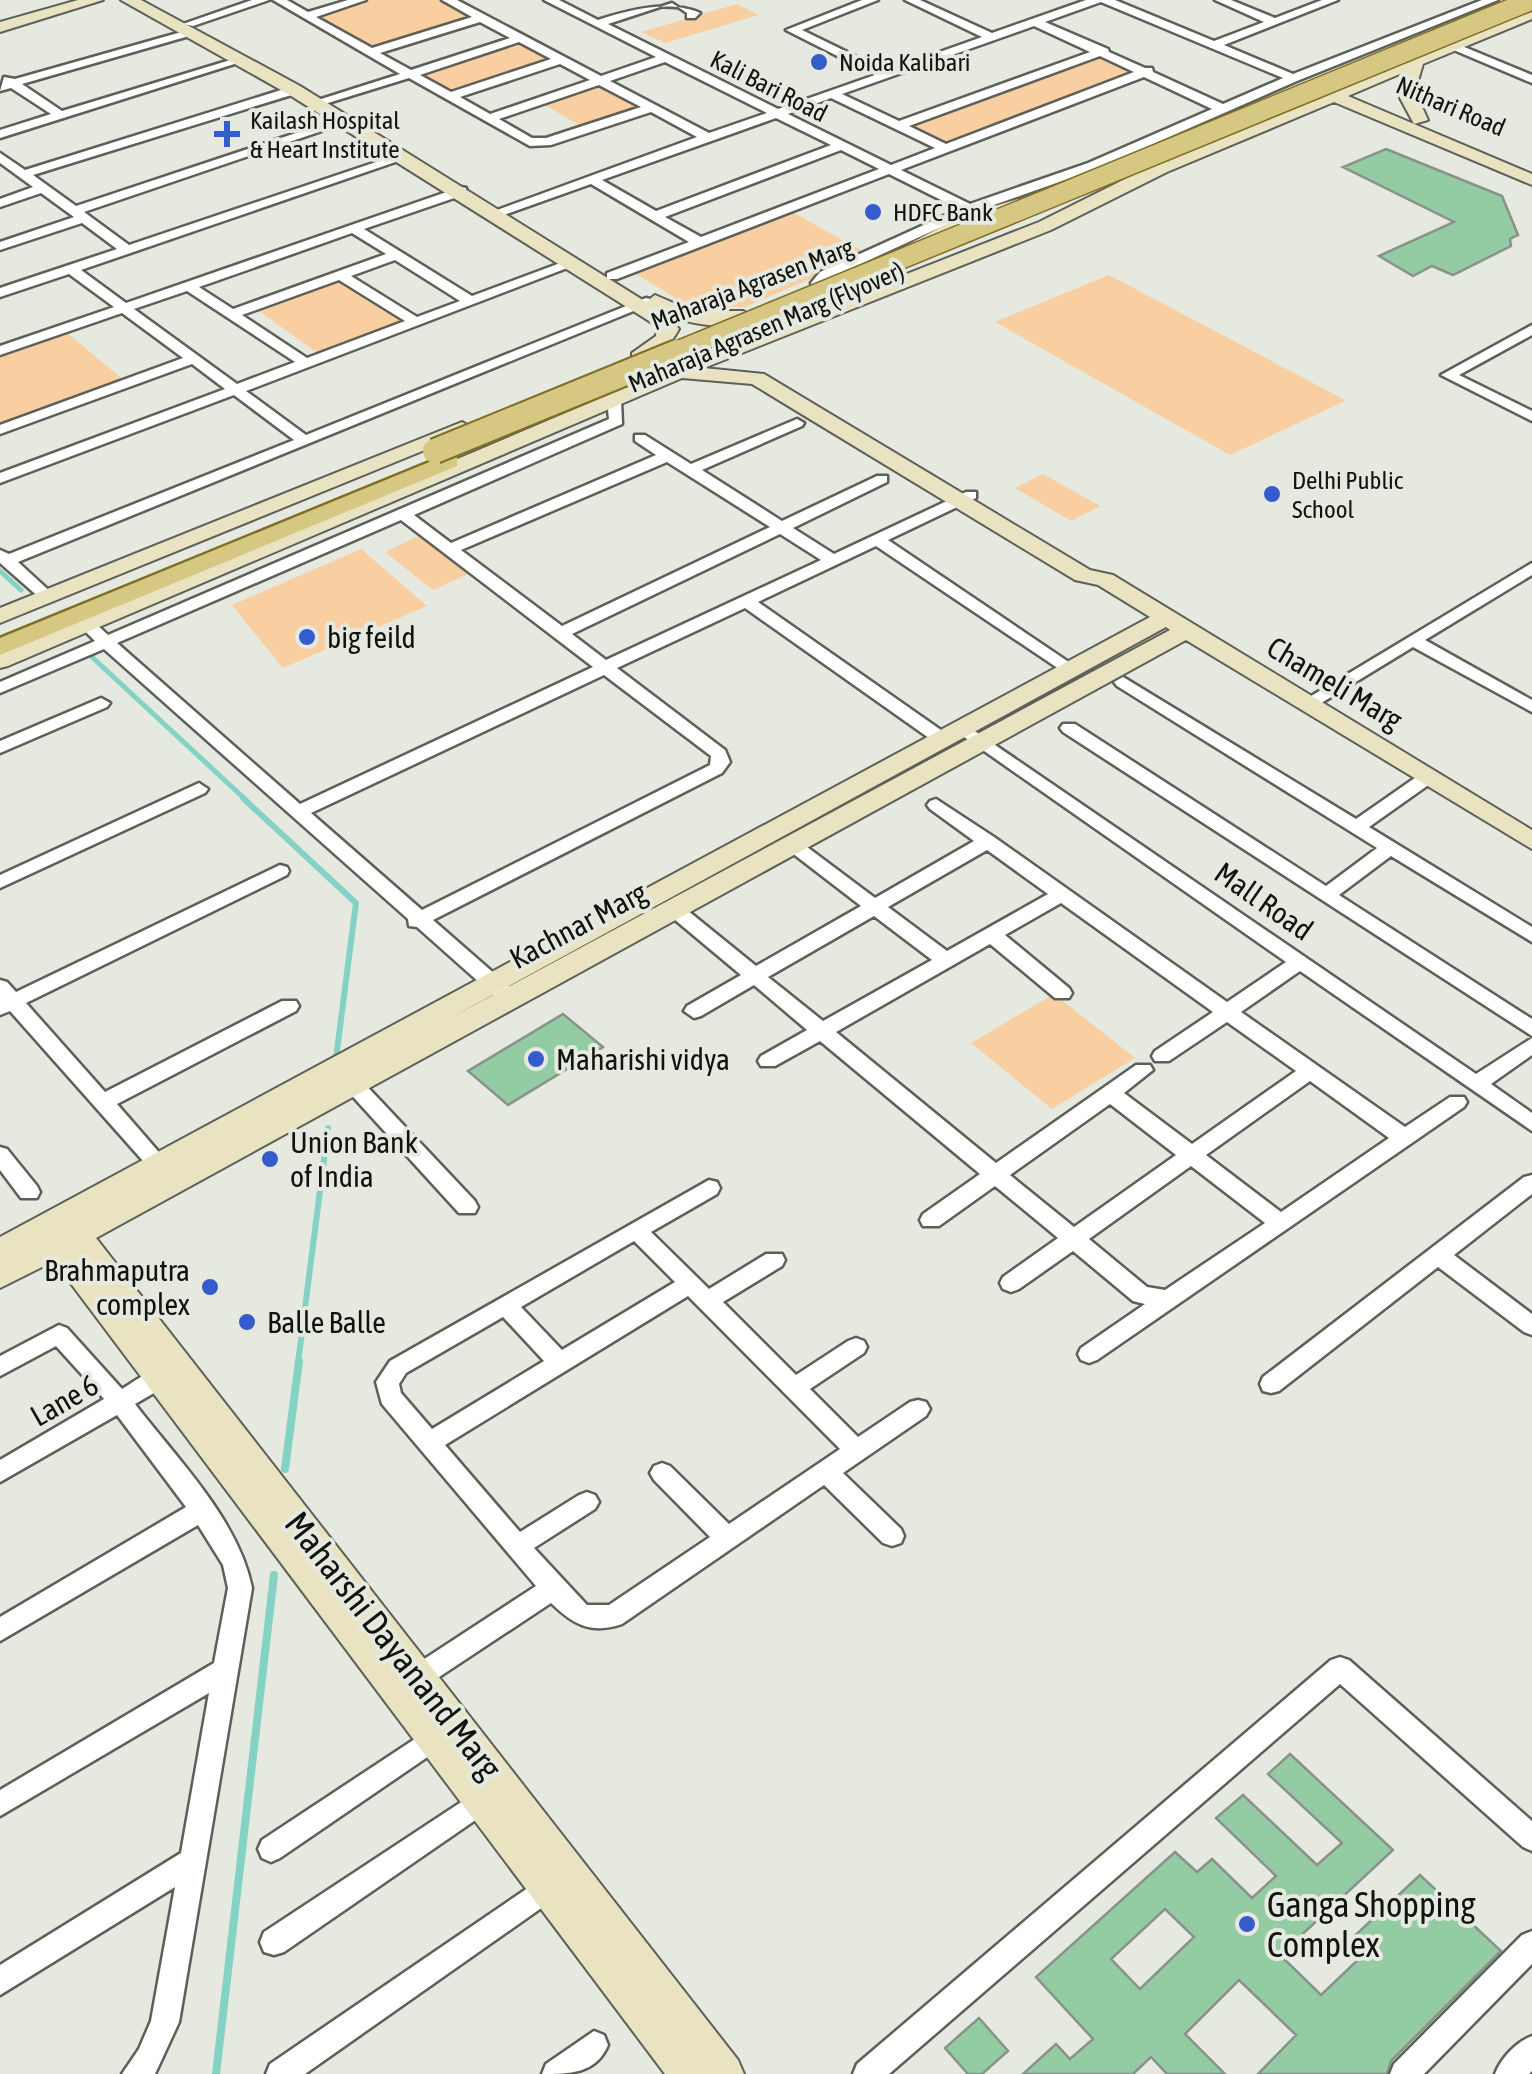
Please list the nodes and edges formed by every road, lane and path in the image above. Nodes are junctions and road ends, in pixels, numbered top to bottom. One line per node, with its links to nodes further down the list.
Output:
1 (68, 0): 26 (street)
2 (95, 0): 26 (street)
3 (129, 0): 19 (street)
4 (263, 0): 28 (street)
5 (278, 0): 21 (street)
6 (360, 0): 21 (street)
7 (448, 0): 23 (street)
8 (550, 0): 27 (street, Kali Bari Road)
9 (672, 0): 22 (street); 27 (street)
10 (872, 0): 42 (street)
11 (911, 0): 30 (street)
12 (1097, 0): 24 (street)
13 (1105, 0): 32 (street)
14 (1221, 0): 25 (street)
15 (1332, 0): 25 (street)
16 (1492, 0): 31 (street)
17 (1522, 0): 36 (street, Maharaja Agrasen Marg)
18 (1532, 0): 135 (main road, Maharaja Agrasen Marg (Flyover), bridge)
19 (152, 5): 28 (street)
20 (1532, 11): 33 (street, Maharaja Agrasen Marg); 139 (main road, Maharaja Agrasen Marg (Flyover))
21 (306, 16): 35 (street)
22 (691, 16)
23 (481, 18): 29 (street); 35 (street)
24 (1034, 22): 30 (street); 34 (street)
25 (1275, 22): 32 (street)
26 (0, 23)
27 (597, 24): 37 (street, Kali Bari Road)
28 (187, 29): 38 (street); 47 (street)
29 (521, 38): 39 (street); 43 (street)
30 (991, 38): 42 (street)
31 (1401, 39): 36 (street); 44 (street)
32 (1214, 45): 44 (street)
33 (1454, 46): 36 (street, Maharaja Agrasen Marg); 45 (street)
34 (1104, 51): 40 (street); 62 (street)
35 (370, 52): 43 (street)
36 (1419, 52): 48 (street, Maharaja Agrasen Marg); 60 (street)
37 (665, 58): 46 (street); 55 (street, Kali Bari Road)
38 (241, 60): 49 (street); 56 (street)
39 (561, 60): 46 (street); 51 (street)
40 (1148, 71): 54 (street); 66 (street)
41 (0, 74): 47 (street)
42 (886, 75): 50 (street)
43 (411, 76): 51 (street); 52 (street)
44 (1293, 78): 54 (street)
45 (1532, 79)
46 (600, 80): 53 (street); 57 (street)
47 (6, 85): 56 (street)
48 (1332, 88): 59 (street); 60 (street, Nithari Road); 61 (street, Maharaja Agrasen Marg); 75 (street, Maharaja Agrasen Marg)
49 (294, 90): 52 (street); 71 (street)
50 (832, 94): 55 (street); 62 (street)
51 (449, 97): 57 (street)
52 (318, 104): 58 (street)
53 (652, 108): 57 (street); 64 (street)
54 (1225, 110): 79 (street)
55 (775, 114): 64 (street); 65 (street, Kali Bari Road)
56 (60, 115): 63 (street)
57 (488, 119)
58 (345, 120): 68 (street); 81 (street)
59 (1390, 120): 61 (street); 73 (street)
60 (1420, 120): 69 (street, Nithari Road)
61 (1272, 122): 77 (street, Maharaja Agrasen Marg)
62 (898, 126): 66 (street)
63 (0, 134)
64 (708, 138): 72 (street)
65 (838, 146): 70 (street, Kali Bari Road); 82 (street)
66 (944, 148): 70 (street)
67 (0, 157): 71 (street)
68 (404, 157): 76 (street); 88 (street)
69 (1532, 168)
70 (886, 170): 79 (street, Kali Bari Road); 84 (street)
71 (24, 174): 74 (street)
72 (592, 179): 80 (street); 82 (street)
73 (1532, 180)
74 (44, 188): 78 (street); 81 (street)
75 (1065, 189): 77 (street); 87 (street, Maharaja Agrasen Marg)
76 (461, 192): 80 (street); 83 (street)
77 (1095, 201): 92 (street, Maharaja Agrasen Marg)
78 (0, 203)
79 (969, 210): 96 (street)
80 (496, 213): 86 (street)
81 (79, 215): 85 (street); 88 (street)
82 (655, 216): 84 (street)
83 (356, 228): 89 (street); 95 (street)
84 (700, 242): 94 (street)
85 (0, 246)
86 (544, 246): 90 (street); 94 (street)
87 (909, 249): 92 (street); 96 (street, Maharaja Agrasen Marg)
88 (127, 250): 91 (street)
89 (396, 254): 93 (street); 98 (street)
90 (568, 264): 98 (street); 99 (street)
91 (71, 269): 97 (street); 100 (street)
92 (922, 272): 105 (street, Maharaja Agrasen Marg)
93 (341, 275): 101 (street); 103 (street)
94 (612, 276): 99 (street)
95 (190, 286): 100 (street); 101 (street)
96 (819, 290): 102 (street, Maharaja Agrasen Marg)
97 (0, 292)
98 (470, 301): 103 (street)
99 (646, 303): 102 (street); 107 (street); 118 (street)
100 (126, 309): 106 (street); 108 (street)
101 (232, 314): 109 (street)
102 (743, 317): 107 (street, Maharaja Agrasen Marg)
103 (416, 322): 109 (street)
104 (1528, 335): 114 (street)
105 (761, 338): 110 (street, Maharaja Agrasen Marg); 123 (street, Chameli Marg)
106 (0, 352)
107 (639, 357): 111 (street, Maharaja Agrasen Marg)
108 (193, 359): 112 (street); 116 (street)
109 (307, 364): 112 (street)
110 (672, 374): 113 (street, Maharaja Agrasen Marg); 123 (street, Chameli Marg)
111 (582, 379): 113 (street); 131 (street, Maharaja Agrasen Marg)
112 (236, 391): 118 (street); 121 (street)
113 (614, 400): 124 (street); 137 (street, Maharaja Agrasen Marg)
114 (1532, 417)
115 (797, 423): 120 (street)
116 (0, 430)
117 (640, 438): 119 (street)
118 (304, 441): 128 (street)
119 (669, 455): 120 (street); 127 (street)
120 (692, 469): 125 (street)
121 (4, 471)
122 (882, 478): 125 (street)
123 (965, 498): 126 (street); 134 (street, Chameli Marg)
124 (403, 514): 127 (street); 137 (street)
125 (782, 527): 129 (street); 136 (street)
126 (875, 538): 129 (street); 142 (street)
127 (450, 549): 136 (street)
128 (4, 557): 131 (street)
129 (832, 559): 132 (street)
130 (1532, 568): 138 (street)
131 (47, 596): 133 (street, Maharaja Agrasen Marg)
132 (745, 600): 141 (street); 149 (street, Mall Road)
133 (0, 616)
134 (1177, 624): 142 (street, Kachnar Marg); 147 (street, Chameli Marg); 149 (street, Kachnar Marg)
135 (0, 632)
136 (561, 633): 141 (street)
137 (97, 635): 140 (street, Maharaja Agrasen Marg); 144 (street); 154 (street)
138 (1413, 640): 146 (street); 147 (street)
139 (0, 648)
140 (0, 661)
141 (606, 666): 154 (street); 166 (street)
142 (1071, 670): 149 (street, Kachnar Marg)
143 (1124, 682): 155 (street)
144 (0, 688)
145 (101, 703): 150 (street)
146 (1530, 703)
147 (1307, 704): 151 (street, Chameli Marg)
148 (1069, 728): 163 (street)
149 (962, 736): 158 (street, Kachnar Marg); 170 (street, Mall Road); 172 (street, Kachnar Marg)
150 (0, 748)
151 (1428, 778): 155 (street); 157 (street, Chameli Marg)
152 (199, 790): 161 (street)
153 (936, 805): 156 (street)
154 (296, 812): 166 (street)
155 (1358, 826): 159 (street)
156 (988, 841): 162 (street); 164 (street)
157 (1532, 841)
158 (794, 845): 164 (street); 165 (street, Kachnar Marg)
159 (1391, 847): 163 (street); 168 (street)
160 (280, 871): 174 (street)
161 (0, 882)
162 (1063, 894): 167 (street); 177 (street)
163 (1327, 895): 179 (street)
164 (871, 905): 169 (street); 171 (street)
165 (675, 910): 171 (street); 172 (street, Kachnar Marg)
166 (416, 920): 172 (street)
167 (991, 934): 169 (street); 173 (street)
168 (1532, 936)
169 (945, 960): 178 (street)
170 (1300, 962): 177 (street); 186 (street, Mall Road)
171 (754, 973): 176 (street); 178 (street)
172 (501, 991): 185 (street, Kachnar Marg); 194 (street, Kachnar Marg)
173 (1062, 994)
174 (4, 999): 188 (street)
175 (289, 1006): 188 (street)
176 (694, 1011)
177 (1230, 1012): 181 (street); 184 (street)
178 (822, 1028): 182 (street); 195 (street)
179 (1532, 1029)
180 (1532, 1044): 186 (street)
181 (1162, 1056)
182 (768, 1060)
183 (1143, 1070): 187 (street)
184 (1310, 1071): 191 (street); 192 (street)
185 (352, 1084): 199 (street); 202 (street, Kachnar Marg)
186 (1476, 1084): 190 (street, Mall Road)
187 (1111, 1094): 192 (street); 195 (street)
188 (103, 1102): 194 (street)
189 (1457, 1102): 191 (street)
190 (1532, 1122)
191 (1403, 1137): 201 (street)
192 (1191, 1155): 201 (street); 204 (street)
193 (0, 1156): 198 (street)
194 (158, 1165): 202 (street, Kachnar Marg)
195 (998, 1174): 200 (street); 204 (street)
196 (1532, 1183): 206 (street)
197 (709, 1188): 203 (street)
198 (29, 1192)
199 (467, 1207)
200 (932, 1220)
201 (1282, 1224): 211 (street)
202 (61, 1230): 205 (street, Kachnar Marg); 208 (street, Kachnar Marg); 219 (street, Maharshi Dayanand Marg); 237 (street, Maharshi Dayanand Marg)
203 (637, 1231): 210 (street); 213 (street)
204 (1075, 1238): 209 (street); 211 (street)
205 (0, 1251)
206 (1438, 1255): 214 (street); 220 (street)
207 (774, 1260): 212 (street)
208 (0, 1276)
209 (1011, 1283)
210 (690, 1284): 212 (street); 217 (street)
211 (1166, 1299): 216 (street)
212 (707, 1301): 221 (street)
213 (506, 1306): 217 (street); 224 (street)
214 (1532, 1326)
215 (856, 1348): 221 (street)
216 (1089, 1354)
217 (560, 1363): 224 (street)
218 (0, 1367): 222 (street)
219 (158, 1378): 222 (street, Lane 6); 238 (street, Maharshi Dayanand Marg)
220 (1271, 1384)
221 (794, 1388): 225 (street)
222 (120, 1402): 227 (street, Lane 6); 230 (street)
223 (918, 1409): 225 (street)
224 (430, 1444): 233 (street)
225 (856, 1450): 226 (street)
226 (826, 1471): 231 (street); 232 (street)
227 (0, 1472)
228 (662, 1473): 232 (street)
229 (587, 1502): 233 (street)
230 (202, 1510): 235 (street); 236 (street)
231 (892, 1536)
232 (727, 1538): 234 (street)
233 (519, 1545): 234 (street)
234 (553, 1588): 237 (street)
235 (0, 1630)
236 (226, 1669): 240 (street); 243 (street)
237 (418, 1677): 254 (street, Maharshi Dayanand Marg)
238 (433, 1739): 239 (street, Maharshi Dayanand Marg); 242 (street)
239 (481, 1801): 244 (street, Maharshi Dayanand Marg); 245 (street)
240 (0, 1804)
241 (1532, 1838): 255 (street)
242 (272, 1849)
243 (190, 1862): 247 (street); 250 (street)
244 (547, 1888): 251 (street); 253 (street, Maharshi Dayanand Marg)
245 (274, 1942)
246 (1532, 1945): 256 (street)
247 (0, 1980)
248 (594, 2044): 252 (street)
249 (1532, 2050): 257 (street)
250 (136, 2074)
251 (280, 2074)
252 (556, 2074)
253 (689, 2074)
254 (724, 2074)
255 (867, 2074)
256 (1404, 2074)
257 (1508, 2074)

